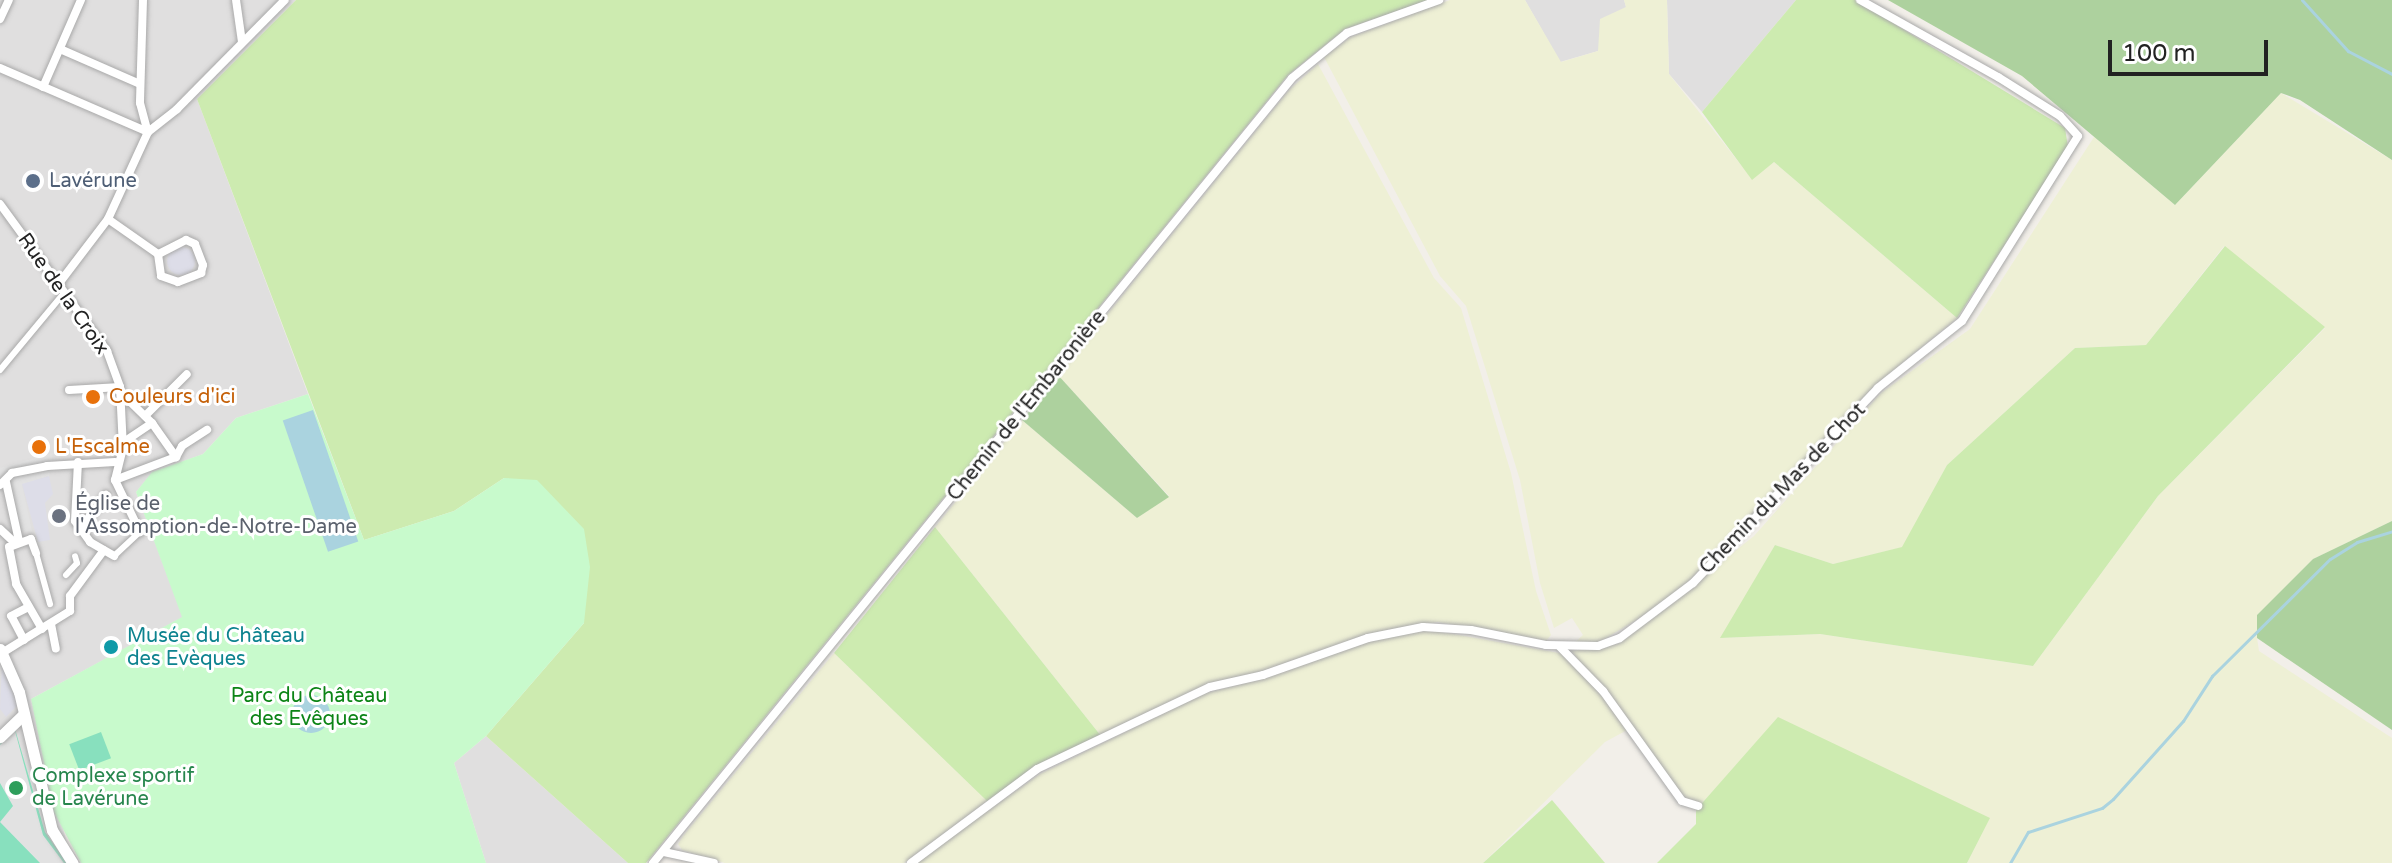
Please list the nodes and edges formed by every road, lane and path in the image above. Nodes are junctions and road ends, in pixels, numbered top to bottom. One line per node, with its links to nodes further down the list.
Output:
1 (9, 0): 8 (street)
2 (81, 0): 10 (street)
3 (143, 0): 12 (street)
4 (236, 0): 9 (street)
5 (285, 0): 9 (street)
6 (1439, 0): 53 (street, Chemin de l'Embaronière)
7 (1860, 0): 47 (street, Chemin du Mas de Chot)
8 (0, 19)
9 (242, 42): 14 (street)
10 (60, 49): 12 (street); 13 (street)
11 (0, 68): 13 (street)
12 (140, 84): 14 (street)
13 (43, 87): 14 (street)
14 (148, 132): 16 (street)
15 (0, 204): 18 (street, Rue de la Croix)
16 (108, 219): 17 (street); 18 (street)
17 (158, 254): 17 (street)
18 (60, 290): 19 (street); 21 (street, Rue de la Croix)
19 (0, 370)
20 (187, 374): 23 (street)
21 (120, 389): 22 (street); 23 (street); 25 (street)
22 (69, 390)
23 (148, 419): 25 (street); 26 (street)
24 (207, 430): 26 (street)
25 (122, 443): 28 (street)
26 (176, 457): 29 (street)
27 (78, 462): 28 (street); 30 (street); 34 (street)
28 (115, 462): 29 (street)
29 (115, 480): 31 (street)
30 (3, 484): 36 (street)
31 (118, 489): 32 (street); 35 (street)
32 (106, 495): 34 (street)
33 (0, 529): 36 (street)
34 (80, 529): 37 (street)
35 (140, 532): 40 (street)
36 (14, 545): 38 (street); 43 (street)
37 (104, 550): 40 (street); 44 (street)
38 (36, 553): 42 (street)
39 (75, 556): 41 (street)
40 (114, 556)
41 (66, 575)
42 (50, 604)
43 (29, 607): 45 (street); 46 (street)
44 (55, 622): 45 (street); 48 (street)
45 (42, 629): 46 (street)
46 (24, 640): 49 (street)
47 (1560, 647): 52 (street); 57 (street, Chemin du Mas de Chot)
48 (56, 649)
49 (1, 651): 50 (street)
50 (23, 715): 51 (street); 54 (street)
51 (0, 737)
52 (1698, 806)
53 (664, 852): 55 (street, Chemin de l'Embaronière); 56 (street)
54 (73, 863)
55 (653, 863)
56 (714, 863)
57 (911, 863)

